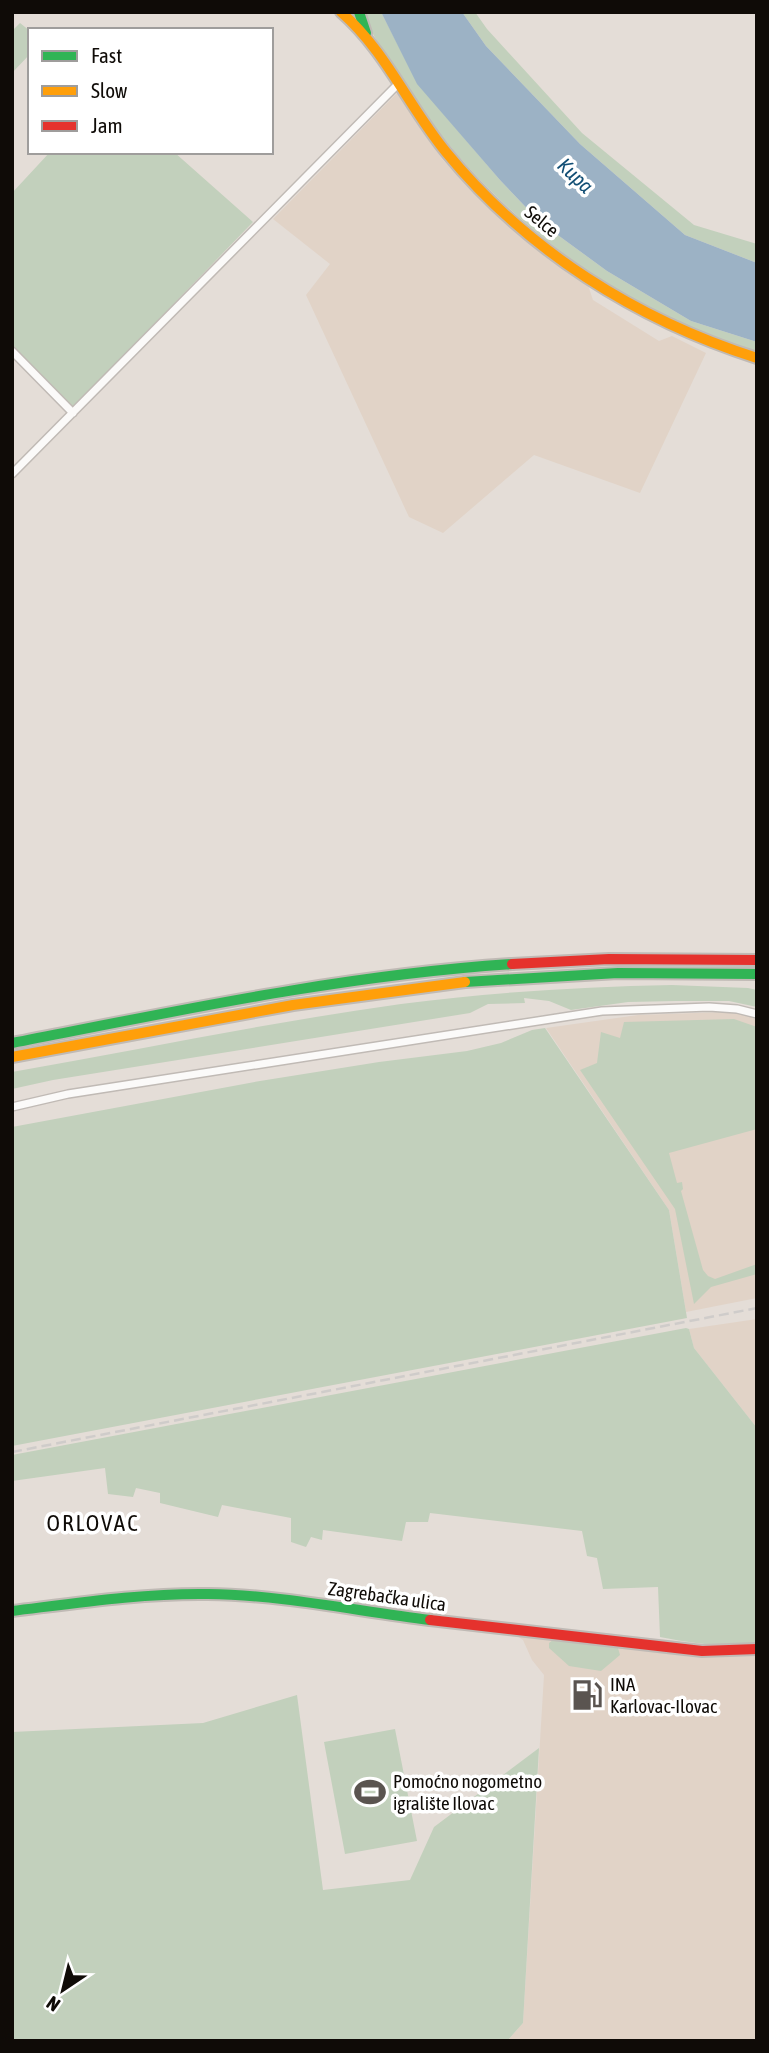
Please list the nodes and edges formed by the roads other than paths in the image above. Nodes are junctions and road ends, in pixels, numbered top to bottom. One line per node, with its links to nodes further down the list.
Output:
1 (341, 12): 3 (main road)
2 (359, 12): 3 (main road)
3 (367, 36): 4 (main road, Selce)
4 (398, 84): 6 (main road, Selce); 7 (street)
5 (12, 351): 7 (street)
6 (757, 358)
7 (73, 413): 8 (street)
8 (12, 474)
9 (757, 951): 10 (main road)
10 (678, 958): 11 (main road); 16 (main road)
11 (757, 960)
12 (652, 972): 13 (main road); 14 (main road); 17 (main road)
13 (757, 974)
14 (757, 983)
15 (757, 1014): 18 (street)
16 (12, 1043)
17 (12, 1057)
18 (12, 1107)
19 (12, 1611): 20 (main road, Zagrebačka ulica)
20 (757, 1649)

